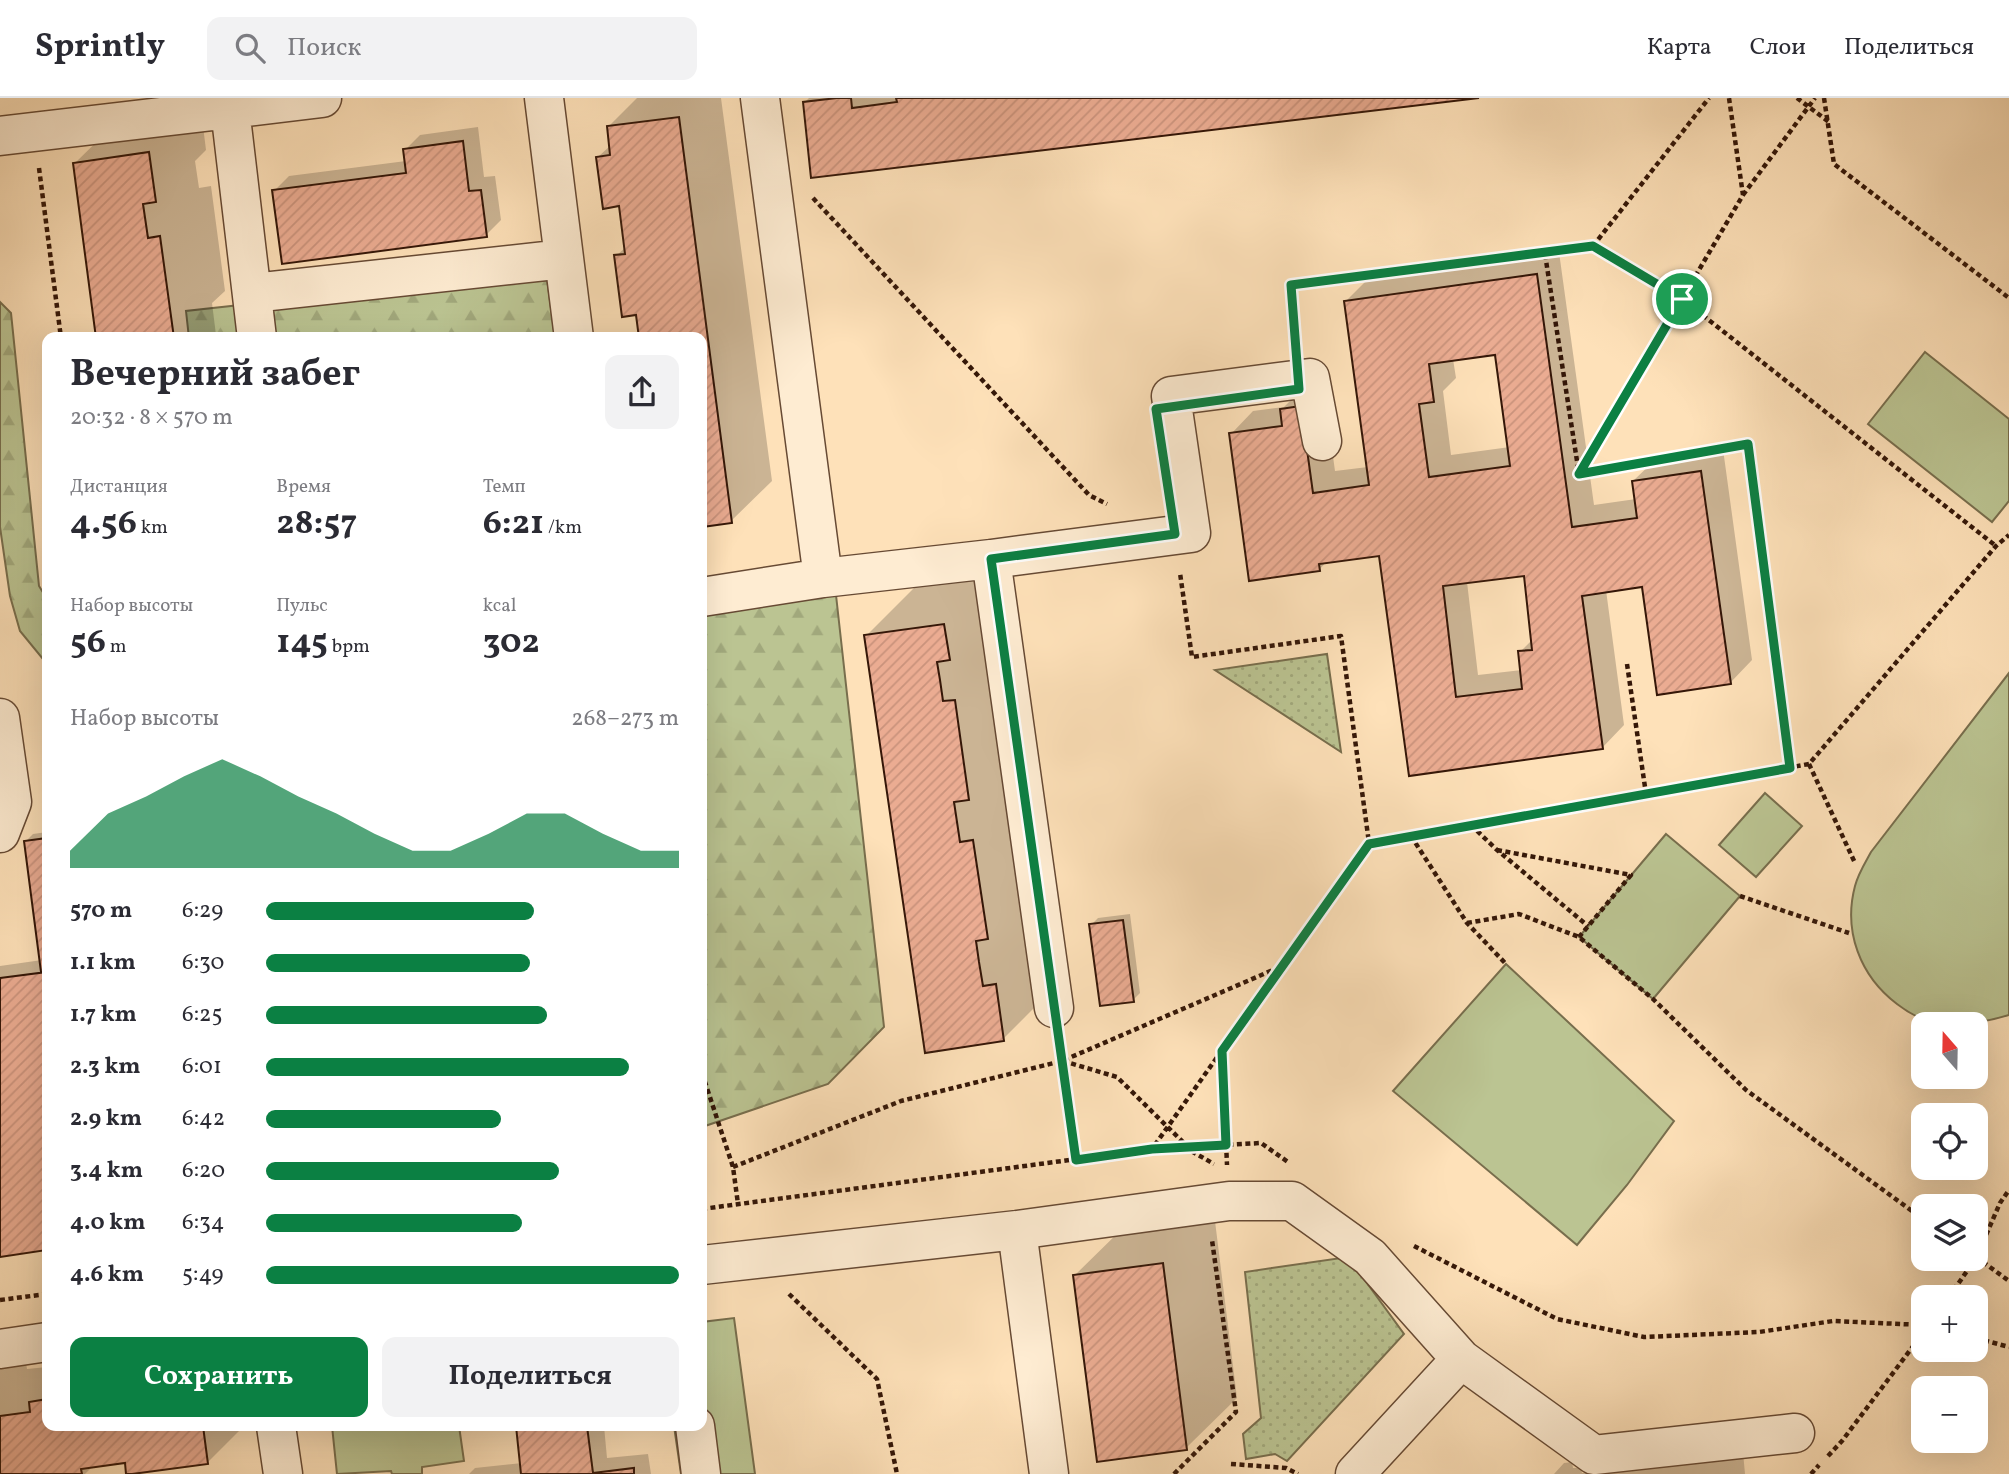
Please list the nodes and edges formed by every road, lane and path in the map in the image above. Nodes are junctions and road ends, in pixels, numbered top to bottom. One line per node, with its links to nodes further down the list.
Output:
1 (321, 98): 10 (lane)
2 (544, 98): 17 (lane)
3 (760, 98): 13 (lane)
4 (1709, 98): 15 (path)
5 (1729, 98): 14 (path)
6 (1797, 98): 9 (path)
7 (1815, 98): 9 (path)
8 (1824, 98): 11 (path)
9 (1809, 107): 11 (path); 14 (path)
10 (230, 109): 12 (lane); 18 (lane)
11 (1829, 122): 20 (path)
12 (17, 134): 21 (path)
13 (767, 149): 27 (path); 32 (lane)
14 (1743, 195): 19 (path)
15 (1593, 246): 16 (path); 19 (path)
16 (1545, 254): 24 (path); 26 (path)
17 (564, 259): 18 (lane); 23 (lane)
18 (252, 293): 22 (lane)
19 (1682, 299): 26 (path); 30 (path)
20 (2009, 299)
21 (60, 332)
22 (256, 332)
23 (573, 332)
24 (1298, 380): 25 (lane); 28 (lane)
25 (1322, 441)
26 (1579, 474): 37 (path)
27 (1113, 506)
28 (1175, 534): 31 (lane); 42 (path)
29 (2009, 535): 30 (path)
30 (1996, 546): 36 (path)
31 (991, 559): 32 (lane); 52 (lane)
32 (823, 578): 33 (lane)
33 (707, 596)
34 (1627, 664): 38 (path)
35 (0, 718): 40 (lane)
36 (1809, 764): 37 (path); 44 (path)
37 (1790, 768): 38 (path)
38 (1646, 794): 39 (path)
39 (1471, 825): 41 (path); 43 (path)
40 (0, 833)
41 (1411, 836): 42 (path); 46 (path)
42 (1369, 844): 51 (path)
43 (1497, 850): 47 (path); 47 (path)
44 (1855, 863)
45 (1740, 896): 48 (path)
46 (1467, 923): 49 (path); 50 (path)
47 (1588, 926): 49 (path)
48 (1850, 933)
49 (1579, 937): 67 (path)
50 (1506, 964)
51 (1282, 966): 53 (path); 54 (path)
52 (1054, 1008): 54 (path)
53 (1222, 1051): 56 (path); 57 (path)
54 (1062, 1061): 56 (path); 60 (path); 62 (path)
55 (707, 1088): 62 (path)
56 (1167, 1127): 58 (path); 59 (path)
57 (1226, 1145): 58 (path); 58 (path); 61 (path)
58 (1188, 1147): 59 (path)
59 (1152, 1149): 60 (path)
60 (1076, 1160): 64 (path)
61 (1294, 1166)
62 (733, 1167): 64 (path)
63 (2009, 1190): 69 (path)
64 (738, 1204): 66 (path)
65 (1208, 1205): 68 (lane); 83 (lane); 92 (path)
66 (707, 1208)
67 (1911, 1210)
68 (1017, 1230): 71 (lane); 91 (lane)
69 (1988, 1230)
70 (1404, 1241): 77 (path)
71 (752, 1260): 72 (lane); 90 (path)
72 (707, 1264)
73 (1988, 1266): 74 (path)
74 (2009, 1281)
75 (42, 1295): 76 (path)
76 (0, 1300)
77 (1911, 1324)
78 (1988, 1341): 80 (path)
79 (42, 1343): 82 (lane)
80 (2009, 1347)
81 (1911, 1348): 95 (path)
82 (0, 1349)
83 (1461, 1359): 86 (lane); 94 (lane)
84 (277, 1431): 88 (lane)
85 (696, 1431): 89 (lane)
86 (1795, 1433)
87 (1231, 1464): 93 (path)
88 (283, 1474)
89 (701, 1474)
90 (897, 1474)
91 (1049, 1474)
92 (1174, 1474)
93 (1298, 1474)
94 (1355, 1474)
95 (1811, 1474)

